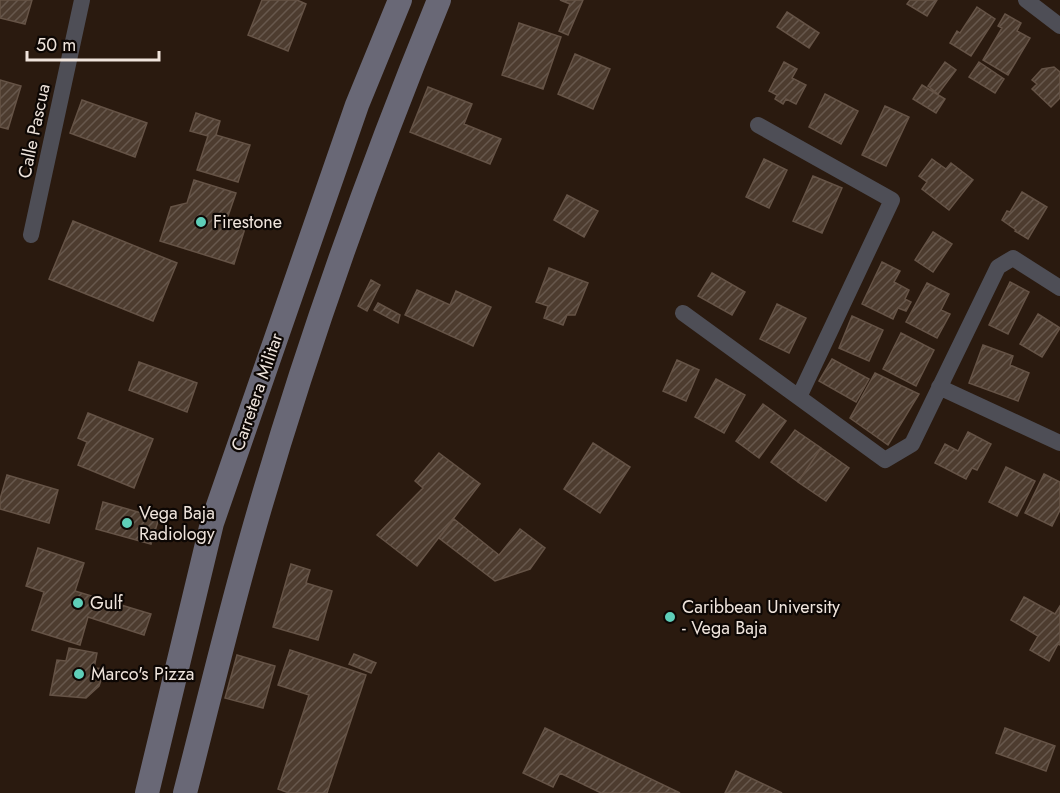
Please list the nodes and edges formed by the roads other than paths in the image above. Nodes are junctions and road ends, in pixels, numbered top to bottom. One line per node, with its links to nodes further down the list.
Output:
1 (82, 0): 7 (street, Calle Pascua)
2 (399, 0): 13 (main road, Carretera Militar)
3 (439, 0): 14 (main road, Carretera Militar)
4 (1026, 0): 5 (street)
5 (1060, 26)
6 (758, 125): 11 (street)
7 (31, 235)
8 (1060, 288): 10 (street)
9 (682, 313): 11 (street)
10 (939, 387): 11 (street); 12 (street)
11 (799, 397)
12 (1060, 443)
13 (147, 793)
14 (185, 793)

